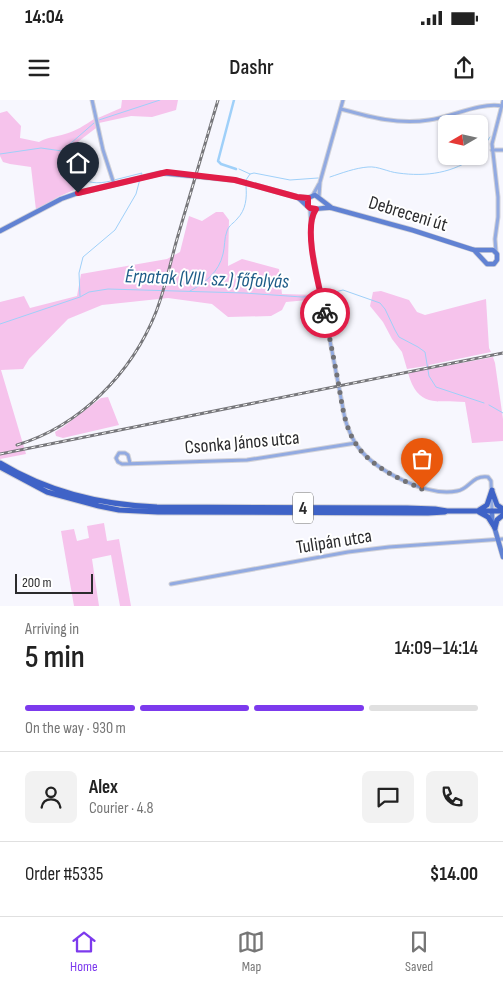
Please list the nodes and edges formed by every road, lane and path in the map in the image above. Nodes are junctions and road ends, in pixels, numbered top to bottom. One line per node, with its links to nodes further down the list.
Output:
1 (92, 100): 9 (street)
2 (343, 100): 5 (street)
3 (503, 101): 4 (street)
4 (502, 106): 5 (street); 6 (street)
5 (341, 109): 8 (street)
6 (492, 150): 7 (street); 18 (street)
7 (503, 150)
8 (320, 182): 10 (street); 12 (street)
9 (114, 184): 11 (street); 17 (street)
10 (310, 196): 11 (street); 12 (street); 13 (street)
11 (297, 197): 13 (street)
12 (320, 199): 14 (street); 15 (street)
13 (308, 206): 14 (street); 16 (street)
14 (318, 208): 15 (street); 16 (street)
15 (332, 208): 19 (street, Debreceni út)
16 (310, 229): 25 (street)
17 (0, 231)
18 (495, 239): 20 (street); 21 (street)
19 (474, 250): 20 (street); 24 (street)
20 (487, 250): 21 (street); 24 (street)
21 (497, 254): 22 (street); 23 (street)
22 (503, 261): 23 (street)
23 (495, 263): 24 (street)
24 (486, 265)
25 (356, 444): 27 (street, Csonka János utca); 30 (street)
26 (0, 463): 29 (main road, 4)
27 (130, 464): 27 (street, Csonka János utca)
28 (0, 467): 29 (main road, 4)
29 (11, 472): 31 (main road, 4)
30 (492, 490): 31 (main road); 32 (street); 33 (main road)
31 (476, 511): 32 (main road, 4); 34 (main road)
32 (493, 511): 33 (main road, 4); 34 (street)
33 (503, 511): 34 (main road)
34 (495, 528): 35 (street)
35 (500, 540): 36 (street); 37 (street, Tulipán utca)
36 (503, 557)
37 (171, 584)

